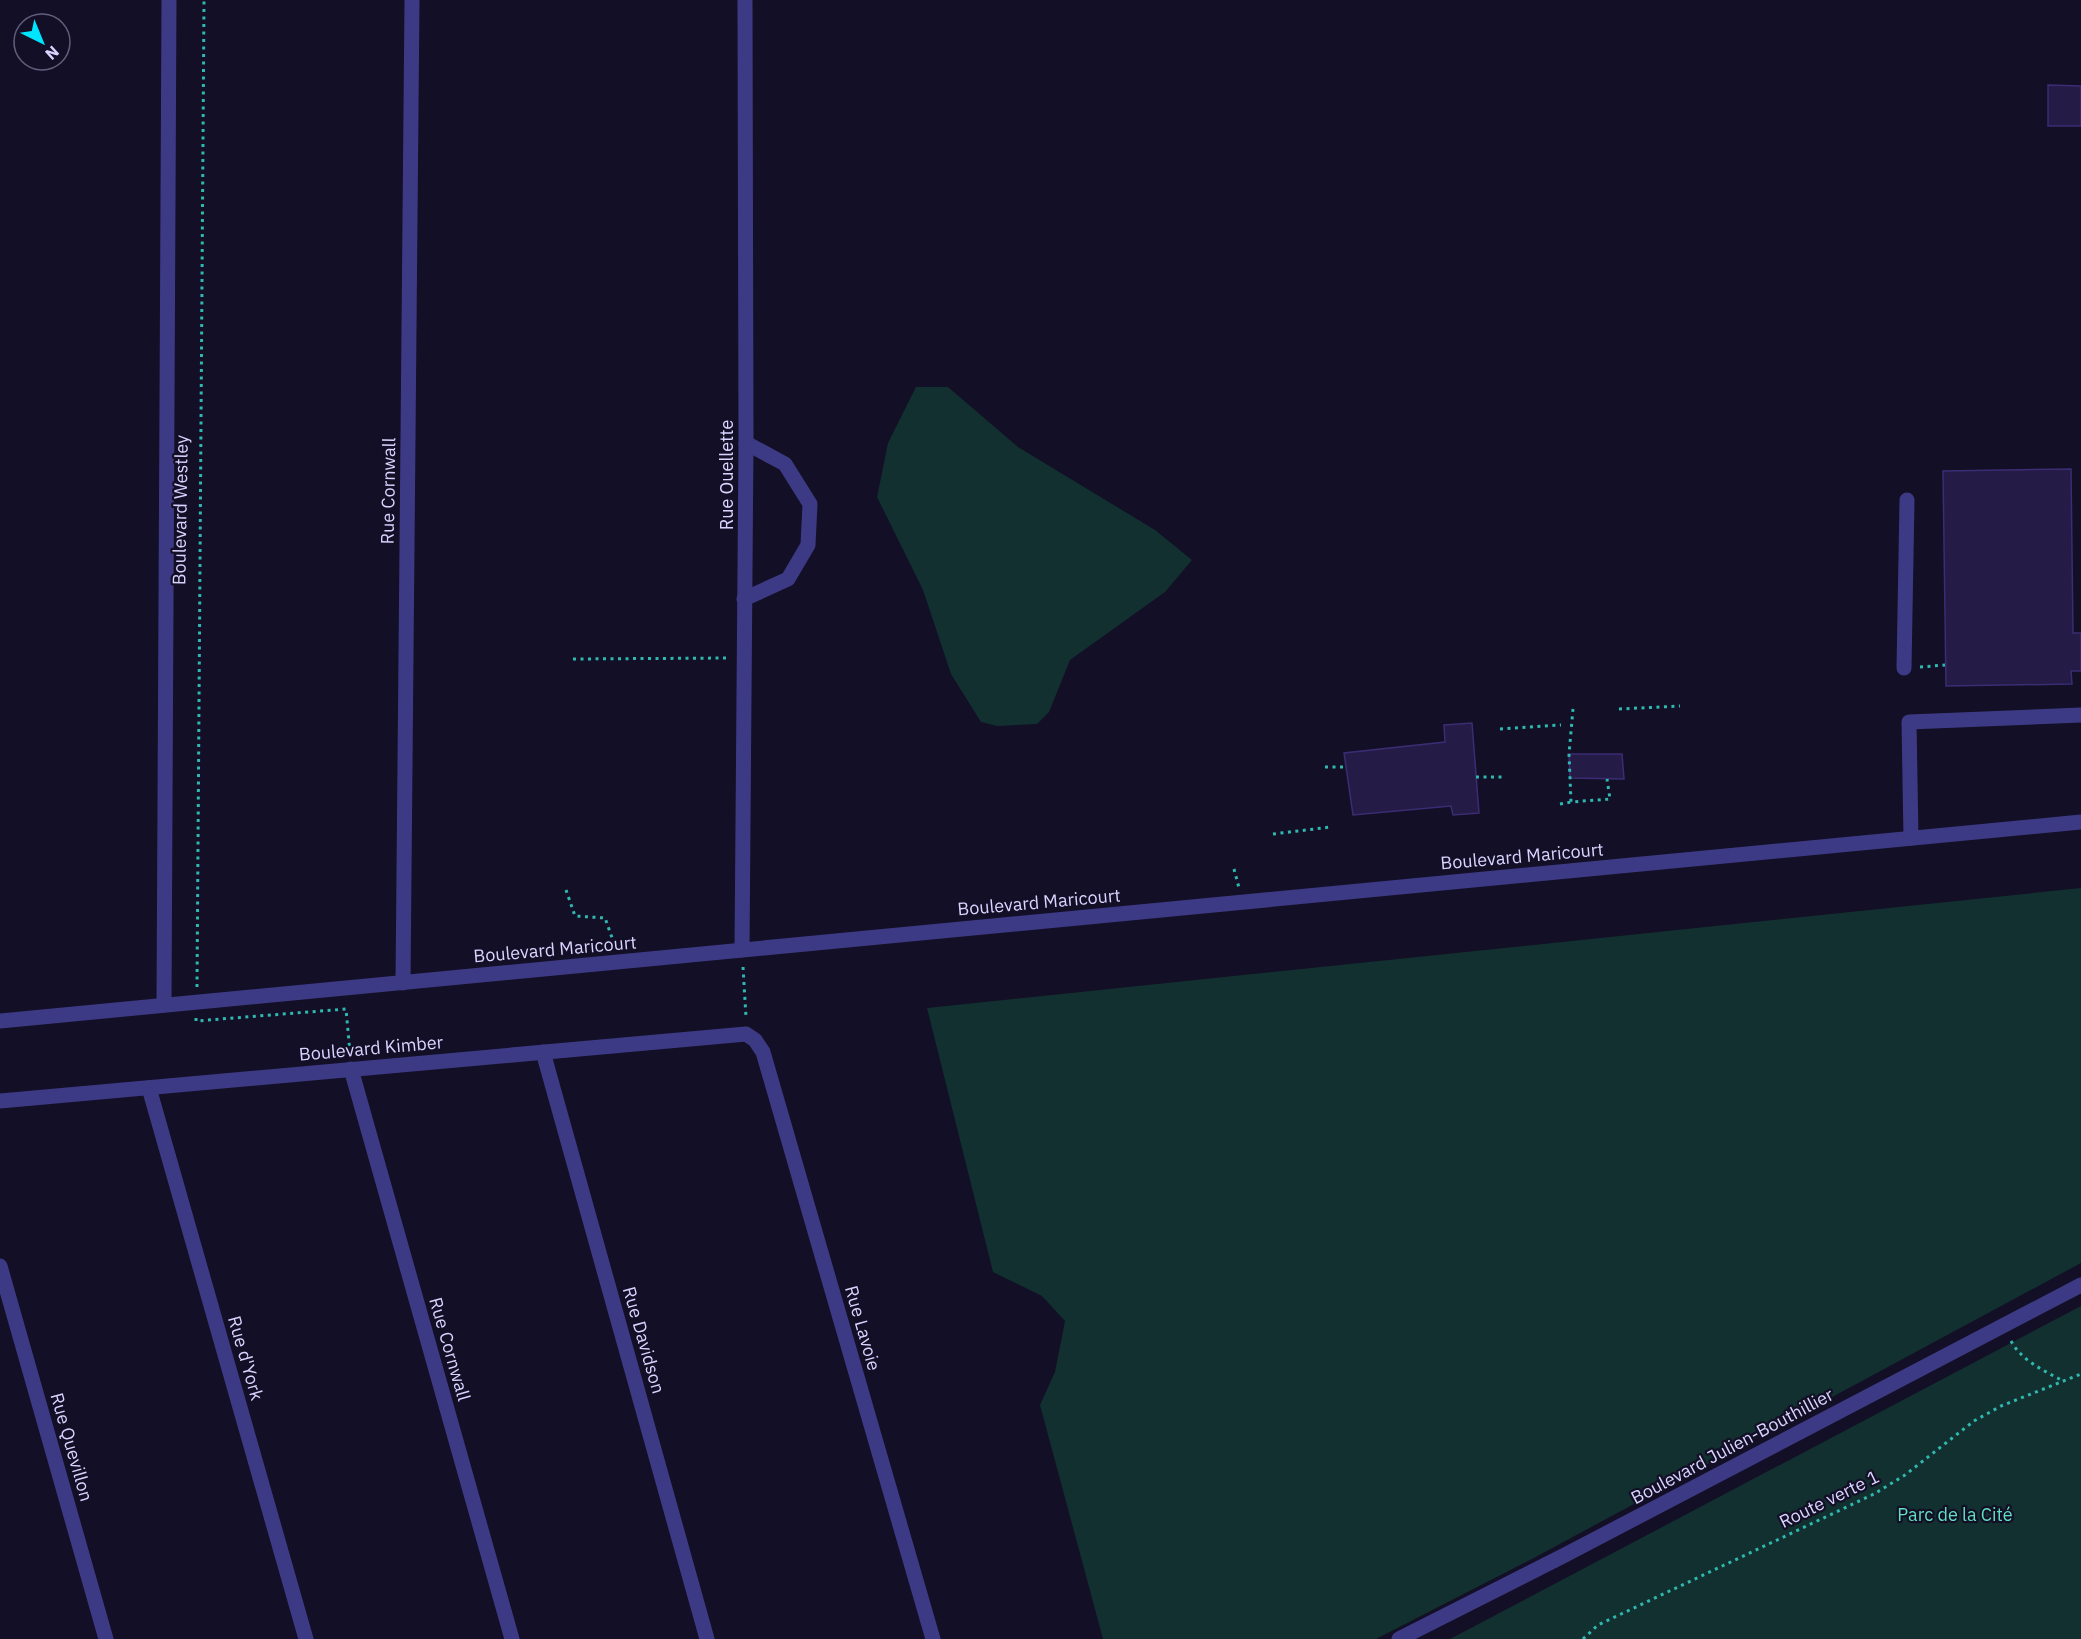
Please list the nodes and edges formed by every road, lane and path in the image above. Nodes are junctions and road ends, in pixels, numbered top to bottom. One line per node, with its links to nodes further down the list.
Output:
1 (169, 0): 37 (street, Boulevard Westley)
2 (204, 0): 36 (path, Boulevard Westley)
3 (412, 0): 32 (street, Rue Cornwall)
4 (745, 0): 5 (street, Rue Ouellette)
5 (746, 443): 7 (street, Rue Ouellette); 7 (street)
6 (1907, 500): 11 (street)
7 (744, 599): 8 (street, Rue Ouellette)
8 (744, 658): 9 (path); 30 (street, Rue Ouellette)
9 (573, 659)
10 (1945, 665): 11 (path)
11 (1904, 668)
12 (1680, 706): 14 (path)
13 (1573, 709): 23 (path)
14 (1619, 709)
15 (2081, 715): 28 (street)
16 (1561, 725): 17 (path)
17 (1500, 729)
18 (1326, 767): 19 (path)
19 (1346, 767)
20 (1476, 777): 21 (path)
21 (1502, 777)
22 (1607, 779): 23 (path)
23 (1571, 802): 24 (path)
24 (1560, 804)
25 (2081, 822): 28 (street, Boulevard Maricourt)
26 (1331, 827): 27 (path)
27 (1273, 834)
28 (1911, 838): 30 (street, Boulevard Maricourt)
29 (566, 890): 31 (path)
30 (742, 950): 31 (street, Boulevard Maricourt); 35 (path)
31 (621, 962): 32 (street, Boulevard Maricourt)
32 (403, 983): 36 (street, Boulevard Maricourt)
33 (736, 988): 35 (path)
34 (752, 988): 35 (path)
35 (744, 994): 39 (path)
36 (197, 1002): 37 (street, Boulevard Maricourt); 41 (path, Boulevard Westley)
37 (164, 1005): 38 (street, Boulevard Maricourt)
38 (0, 1021)
39 (746, 1027): 40 (street, Boulevard Kimber); 53 (street, Rue Lavoie)
40 (543, 1052): 41 (street, Boulevard Kimber); 52 (street, Rue Davidson)
41 (351, 1062): 42 (street, Boulevard Kimber); 51 (street, Rue Cornwall)
42 (149, 1088): 43 (street, Boulevard Kimber); 50 (street, Rue d'York)
43 (0, 1101)
44 (0, 1266): 49 (street, Rue Quevillon)
45 (2081, 1285): 46 (street, Boulevard Julien-Bouthillier)
46 (2003, 1326): 48 (path); 54 (street, Boulevard Julien-Bouthillier)
47 (2081, 1374): 48 (path, Route verte 1)
48 (2062, 1381): 55 (path, Route verte 1)
49 (106, 1639)
50 (306, 1639)
51 (512, 1639)
52 (707, 1639)
53 (933, 1639)
54 (1400, 1639)
55 (1583, 1639)

